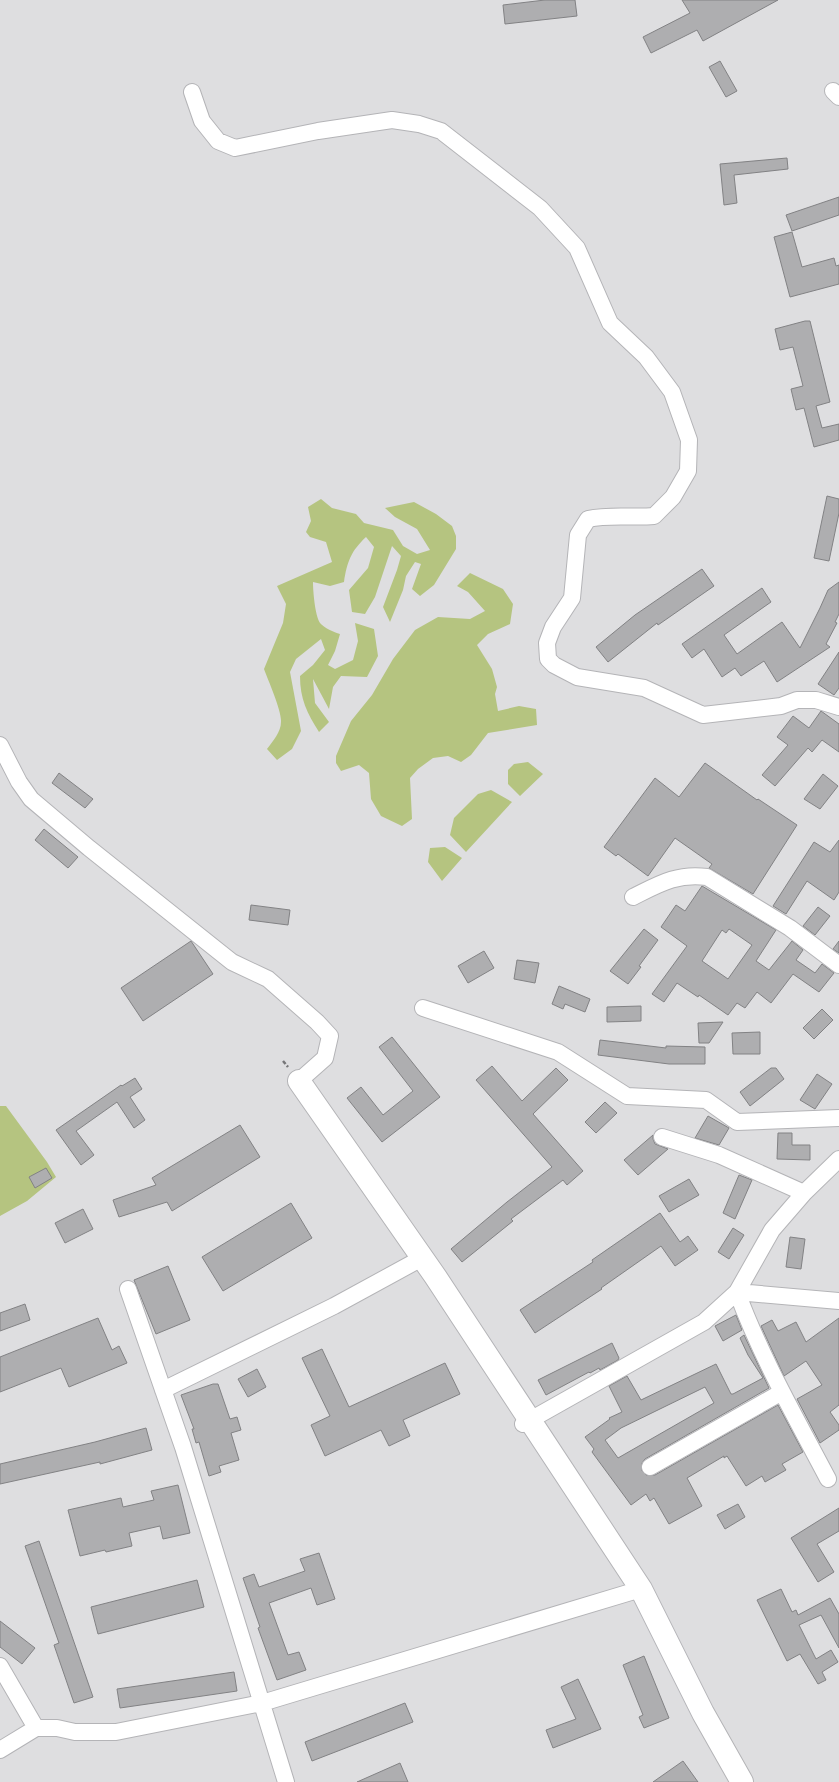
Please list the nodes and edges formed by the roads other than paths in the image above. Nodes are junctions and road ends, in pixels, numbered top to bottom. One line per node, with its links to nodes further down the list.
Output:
1 (192, 92): 2 (street)
2 (839, 706)
3 (0, 745): 7 (street)
4 (633, 897): 5 (street)
5 (839, 965)
6 (423, 1008): 8 (street)
7 (299, 1081): 13 (main road)
8 (839, 1118)
9 (662, 1137): 12 (street)
10 (839, 1159): 11 (street)
11 (833, 1172): 12 (street)
12 (804, 1193): 15 (street)
13 (422, 1258): 17 (street); 22 (main road)
14 (128, 1289): 17 (street)
15 (738, 1292): 16 (street); 18 (street); 19 (street)
16 (839, 1301)
17 (163, 1390): 24 (street)
18 (782, 1392): 20 (street); 21 (street)
19 (523, 1424)
20 (650, 1467)
21 (828, 1479)
22 (642, 1589): 24 (street); 28 (main road)
23 (0, 1666): 25 (street)
24 (262, 1703): 25 (street); 27 (street)
25 (36, 1728): 26 (street)
26 (0, 1750)
27 (286, 1782)
28 (742, 1782)

